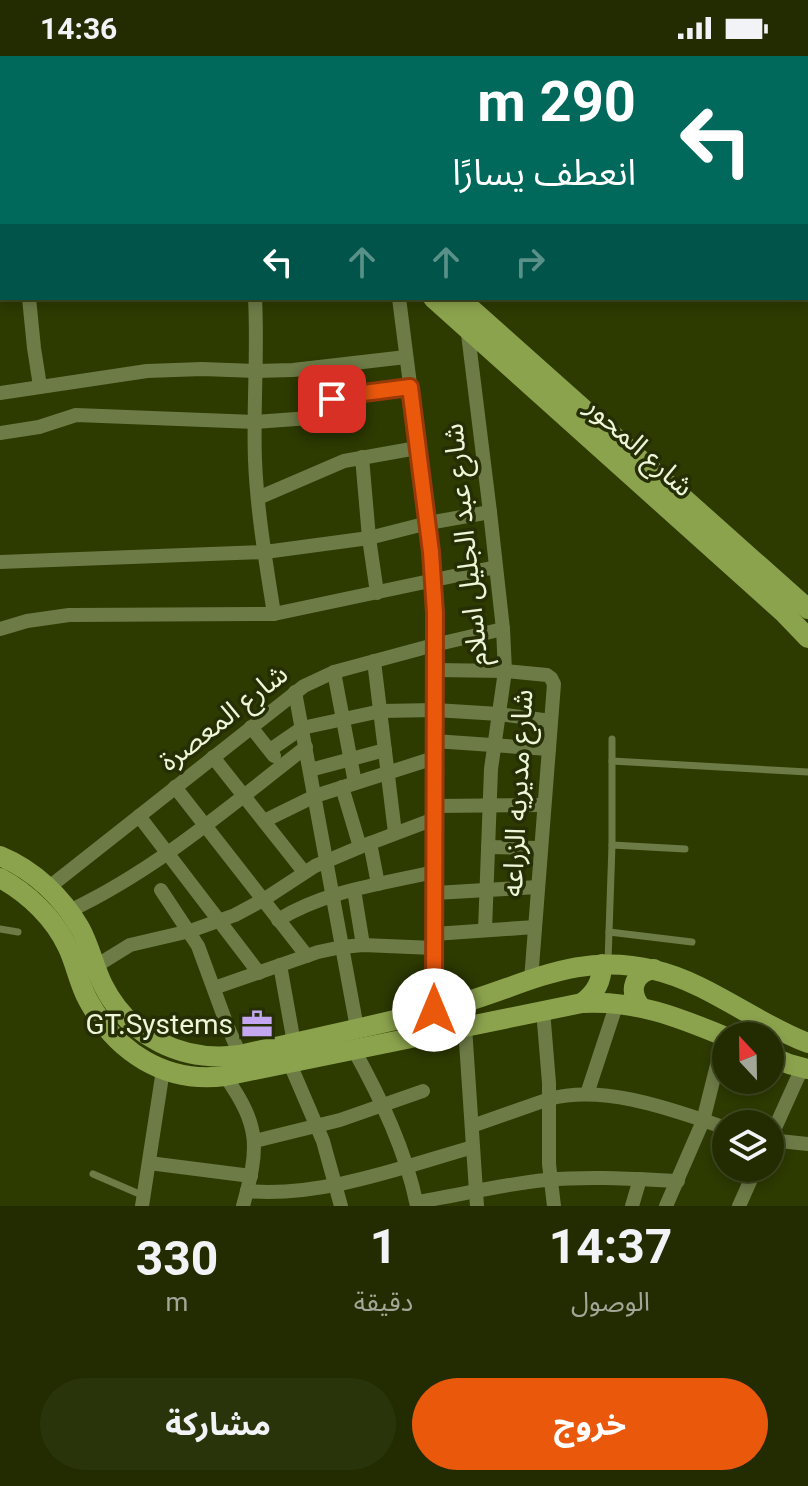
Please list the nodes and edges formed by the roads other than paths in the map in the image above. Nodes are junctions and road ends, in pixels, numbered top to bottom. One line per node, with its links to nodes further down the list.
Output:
1 (29, 300): 9 (street)
2 (255, 300): 8 (street)
3 (399, 300): 7 (street)
4 (435, 300): 6 (main road, شارع المحور)
5 (463, 300): 6 (street, شارع عبد الجليل اسلام); 25 (main road, شارع المحور)
6 (468, 329): 17 (street, شارع عبد الجليل اسلام); 29 (main road, شارع المحور)
7 (406, 357): 8 (street); 10 (street)
8 (256, 371): 9 (street); 12 (street)
9 (40, 386): 11 (street)
10 (410, 387): 12 (street); 14 (street)
11 (0, 393)
12 (255, 422): 13 (street); 16 (street)
13 (0, 433)
14 (417, 448): 15 (street); 18 (street)
15 (362, 457): 16 (street); 19 (street)
16 (258, 498): 20 (street)
17 (490, 512): 18 (street); 22 (street, شارع عبد الجليل اسلام)
18 (428, 523): 19 (street); 23 (street)
19 (369, 538): 20 (street); 24 (street)
20 (265, 552): 21 (street); 26 (street)
21 (0, 562)
22 (496, 567): 23 (street); 28 (street, شارع عبد الجليل اسلام)
23 (433, 580): 24 (street); 30 (street)
24 (377, 593): 26 (street)
25 (808, 609)
26 (274, 614): 27 (street)
27 (0, 629)
28 (503, 629): 30 (street, شارع المعصرة); 33 (street, شارع عبد الجليل اسلام)
29 (808, 638)
30 (434, 645): 31 (street, شارع المعصرة); 32 (street)
31 (374, 661): 34 (street, شارع المعصرة); 37 (street)
32 (435, 670): 33 (street, شارع مديريه الزراعه); 36 (street)
33 (505, 671): 38 (street, شارع عبد الجليل اسلام); 40 (street, شارع مديريه الزراعه)
34 (334, 672): 35 (street, شارع المعصرة); 39 (street)
35 (295, 692): 41 (street, شارع المعصرة); 42 (street)
36 (435, 710): 37 (street); 38 (street); 44 (street)
37 (381, 711): 39 (street); 49 (street)
38 (499, 714): 40 (street); 45 (street, شارع عبد الجليل اسلام)
39 (343, 719): 42 (street); 52 (street)
40 (551, 721): 47 (street, شارع مديريه الزراعه)
41 (251, 727): 48 (street); 50 (street, شارع المعصرة)
42 (302, 728): 46 (street); 48 (street)
43 (612, 739): 53 (lane)
44 (434, 741): 45 (street); 51 (street)
45 (493, 745): 47 (street); 63 (street, شارع عبد الجليل اسلام)
46 (306, 747): 54 (street); 55 (street)
47 (549, 749): 62 (street, شارع مديريه الزراعه)
48 (270, 750): 54 (street)
49 (385, 750): 52 (street); 57 (street)
50 (213, 757): 59 (street, شارع المعصرة); 60 (street)
51 (434, 758): 57 (street); 64 (street)
52 (350, 759): 55 (street); 58 (street)
53 (612, 761): 56 (lane); 70 (lane)
54 (282, 766): 60 (street)
55 (310, 770): 61 (street)
56 (808, 772)
57 (388, 773): 58 (street); 68 (street)
58 (349, 785): 61 (street); 69 (street)
59 (175, 787): 65 (street, شارع المعصرة); 67 (street)
60 (243, 795): 66 (street); 67 (street)
61 (315, 796): 66 (street); 76 (street)
62 (544, 805): 63 (street); 72 (street, شارع مديريه الزراعه)
63 (489, 806): 64 (street); 71 (street, شارع عبد الجليل اسلام)
64 (434, 812): 68 (street); 78 (street)
65 (139, 816): 74 (street); 82 (street, شارع المعصرة)
66 (264, 821): 77 (street)
67 (204, 825): 74 (street); 88 (street)
68 (395, 833): 69 (street)
69 (365, 845): 76 (street); 80 (street)
70 (612, 845): 73 (lane); 97 (lane)
71 (488, 847): 72 (street); 85 (street, شارع عبد الجليل اسلام)
72 (541, 848): 81 (street, شارع مديريه الزراعه)
73 (685, 849)
74 (167, 853): 89 (street); 91 (street)
75 (0, 856): 82 (main road)
76 (326, 861): 77 (street); 87 (street)
77 (304, 872): 88 (street)
78 (434, 872): 80 (street); 86 (street)
79 (0, 878): 125 (main road)
80 (378, 884): 84 (street)
81 (538, 887): 85 (street); 92 (street, شارع مديريه الزراعه)
82 (48, 888): 89 (main road)
83 (161, 890): 95 (street)
84 (354, 890): 87 (street); 100 (street)
85 (486, 890): 86 (street); 94 (street, شارع عبد الجليل اسلام)
86 (435, 893): 98 (street)
87 (333, 895): 90 (street); 101 (street)
88 (263, 900): 90 (street); 91 (street)
89 (69, 911): 105 (main road)
90 (278, 920): 102 (street)
91 (220, 921): 95 (street); 107 (street)
92 (535, 927): 94 (street); 108 (street, شارع مديريه الزراعه)
93 (0, 929): 96 (lane)
94 (485, 930): 98 (street)
95 (190, 931): 105 (street); 109 (street)
96 (18, 932)
97 (609, 932): 99 (lane); 103 (lane)
98 (434, 941): 100 (street); 113 (street)
99 (692, 942)
100 (363, 945): 101 (street)
101 (342, 947): 102 (street); 116 (street)
102 (307, 956): 104 (street)
103 (605, 964): 106 (main road); 108 (main road); 110 (main road)
104 (280, 965): 107 (street); 118 (street)
105 (96, 966): 121 (main road)
106 (654, 969): 112 (main road); 119 (main road)
107 (259, 973): 109 (street)
108 (531, 980): 113 (main road)
109 (214, 988): 121 (street)
110 (582, 1003): 111 (main road); 114 (main road)
111 (617, 1003): 112 (main road); 129 (street)
112 (640, 1006): 117 (main road)
113 (434, 1010): 116 (main road)
114 (543, 1010): 115 (main road); 130 (street)
115 (465, 1027): 120 (main road); 136 (street)
116 (357, 1028): 118 (main road)
117 (712, 1031)
118 (294, 1043): 121 (main road)
119 (808, 1043)
120 (354, 1050): 123 (main road); 131 (street)
121 (240, 1055)
122 (784, 1061): 124 (main road)
123 (290, 1064): 126 (main road); 135 (street)
124 (805, 1068): 132 (street)
125 (163, 1070): 126 (main road); 141 (street)
126 (225, 1076): 137 (street)
127 (712, 1087): 133 (street)
128 (423, 1091): 131 (street)
129 (587, 1094): 130 (street); 133 (street)
130 (549, 1099): 136 (street); 145 (street)
131 (383, 1106): 135 (street); 142 (street)
132 (784, 1111)
133 (703, 1121): 134 (street); 146 (street)
134 (712, 1124)
135 (318, 1126): 137 (street); 148 (street)
136 (472, 1126): 140 (street)
137 (255, 1141): 149 (street)
138 (784, 1141): 139 (street)
139 (808, 1144)
140 (473, 1147): 142 (street); 150 (street)
141 (149, 1163): 149 (street); 151 (street)
142 (407, 1166): 148 (street); 152 (street)
143 (93, 1174): 151 (lane)
144 (640, 1179): 145 (street); 146 (street); 155 (street)
145 (550, 1180): 150 (street); 154 (street)
146 (678, 1181): 156 (street)
147 (750, 1182): 157 (street)
148 (336, 1184): 149 (street); 153 (street)
149 (247, 1191)
150 (476, 1199): 152 (street)
151 (143, 1201)
152 (417, 1204)
153 (341, 1206)
154 (554, 1206)
155 (632, 1206)
156 (666, 1206)
157 (739, 1206)

